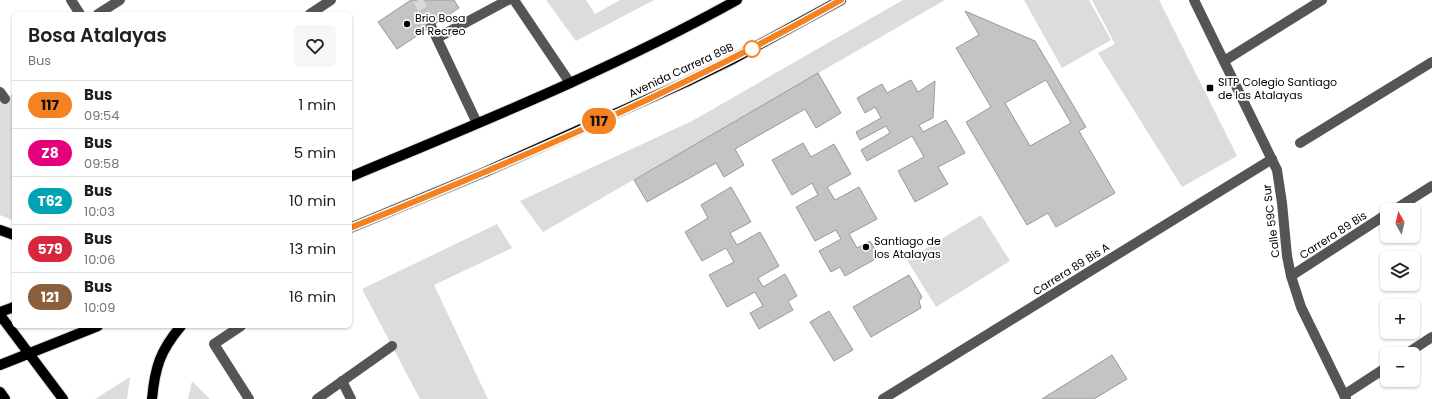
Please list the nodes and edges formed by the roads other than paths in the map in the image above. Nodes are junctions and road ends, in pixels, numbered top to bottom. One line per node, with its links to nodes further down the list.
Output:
1 (71, 0): 10 (street)
2 (120, 0): 11 (street)
3 (331, 0): 12 (street)
4 (508, 0): 14 (street)
5 (514, 0): 17 (street)
6 (737, 0): 17 (main road)
7 (841, 0): 25 (main road, Avenida Carrera 89B)
8 (1194, 0): 15 (street, Calle 59C Sur)
9 (1322, 0): 15 (street)
10 (79, 12)
11 (101, 12)
12 (313, 12)
13 (431, 26): 14 (street)
14 (437, 38): 18 (street)
15 (1224, 61): 20 (street, Calle 59C Sur)
16 (1432, 62): 19 (street)
17 (570, 83): 18 (main road)
18 (478, 123): 21 (main road)
19 (1300, 143)
20 (1272, 159): 28 (street, Calle 59C Sur); 50 (street, Carrera 89 Bis A)
21 (352, 176)
22 (1432, 186): 23 (street)
23 (1405, 203)
24 (1380, 219): 28 (street, Carrera 89 Bis)
25 (352, 227)
26 (0, 230): 27 (main road)
27 (12, 234)
28 (1291, 276): 43 (street, Calle 59C Sur)
29 (12, 308): 30 (main road)
30 (0, 312)
31 (0, 315): 38 (main road)
32 (93, 328): 38 (main road)
33 (179, 328): 46 (main road)
34 (238, 328): 47 (street)
35 (1432, 337): 37 (street)
36 (392, 346): 41 (street)
37 (1417, 347)
38 (29, 353): 39 (main road); 45 (main road)
39 (0, 365)
40 (1380, 371): 43 (street)
41 (342, 382): 48 (street); 49 (street)
42 (0, 392): 44 (main road)
43 (1345, 397)
44 (5, 399)
45 (63, 399)
46 (152, 399)
47 (249, 399)
48 (317, 399)
49 (351, 399)
50 (883, 399)

